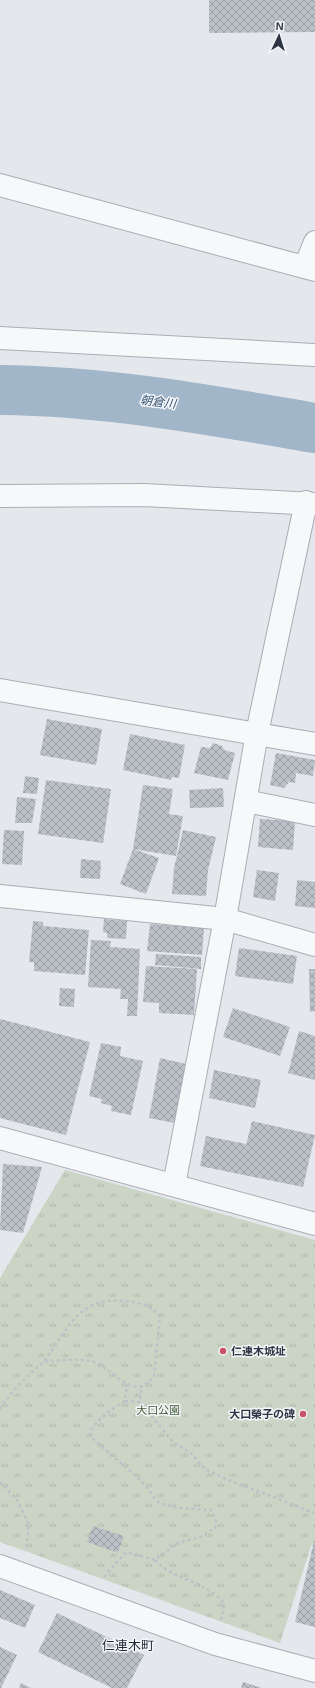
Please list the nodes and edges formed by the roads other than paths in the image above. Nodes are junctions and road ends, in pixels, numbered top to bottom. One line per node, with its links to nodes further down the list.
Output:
1 (0, 185): 3 (street)
2 (315, 242): 3 (street)
3 (310, 268)
4 (0, 338): 5 (street)
5 (315, 355)
6 (0, 496): 7 (street)
7 (310, 503): 9 (street)
8 (0, 690): 9 (street)
9 (257, 733): 10 (street); 11 (street)
10 (315, 744)
11 (246, 801): 12 (street); 14 (street)
12 (315, 815)
13 (0, 896): 14 (street)
14 (225, 919): 15 (street); 17 (street)
15 (315, 945)
16 (0, 1138): 17 (street)
17 (174, 1185): 18 (street)
18 (315, 1224)
19 (0, 1566): 20 (street)
20 (315, 1671)

